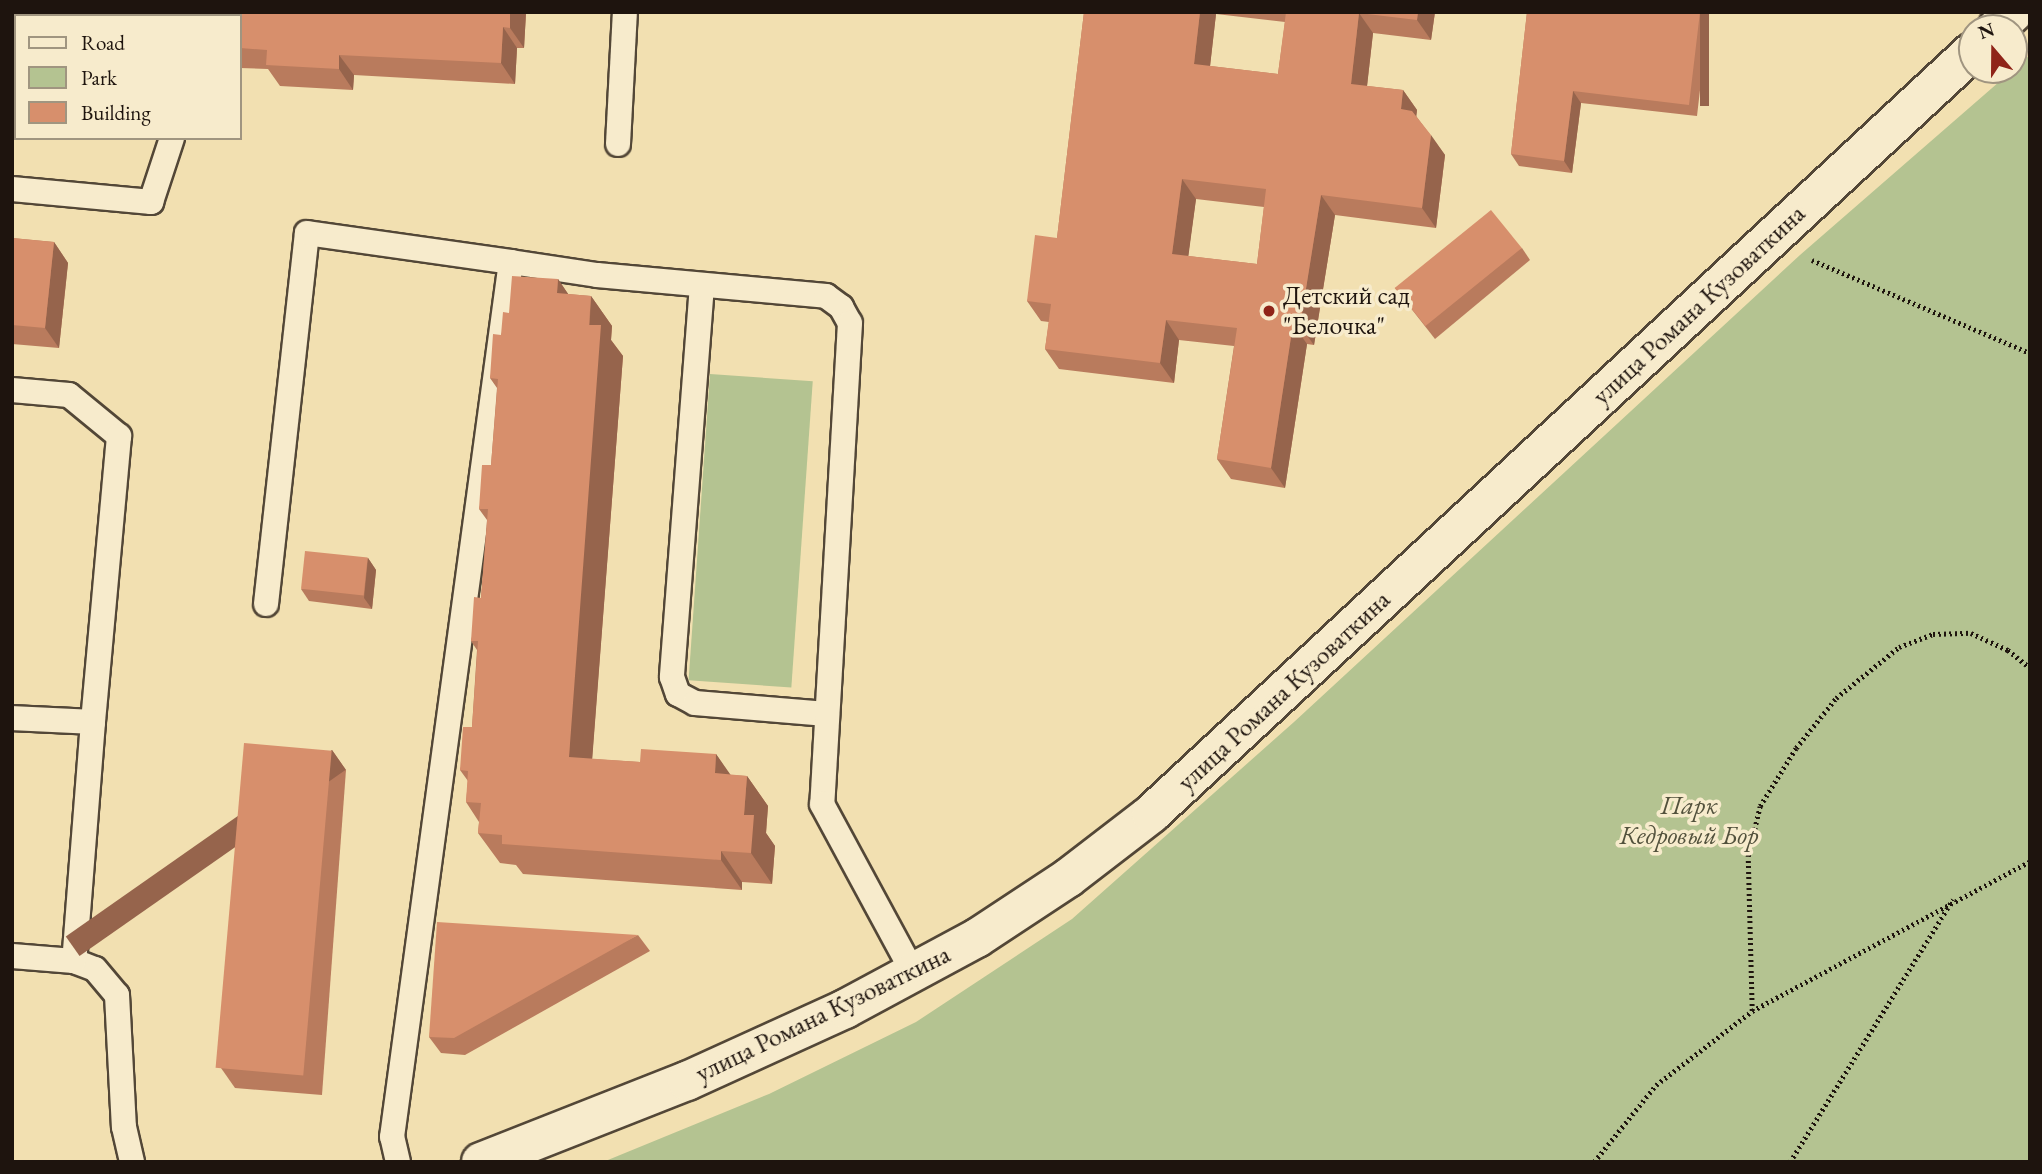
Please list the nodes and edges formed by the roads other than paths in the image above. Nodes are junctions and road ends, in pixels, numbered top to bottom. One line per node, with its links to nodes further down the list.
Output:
1 (625, 12): 4 (lane)
2 (1958, 65): 15 (street, улица Романа Кузоваткина)
3 (171, 140): 5 (lane)
4 (618, 144)
5 (12, 189)
6 (511, 262): 7 (lane); 9 (lane); 17 (lane)
7 (702, 285): 10 (lane); 10 (lane)
8 (12, 390): 12 (lane)
9 (266, 604)
10 (827, 714): 15 (lane)
11 (12, 718): 12 (lane)
12 (93, 722): 14 (lane)
13 (12, 956): 14 (lane)
14 (75, 961): 16 (lane)
15 (914, 974): 18 (street, улица Романа Кузоваткина)
16 (132, 1162)
17 (398, 1162)
18 (481, 1162)

